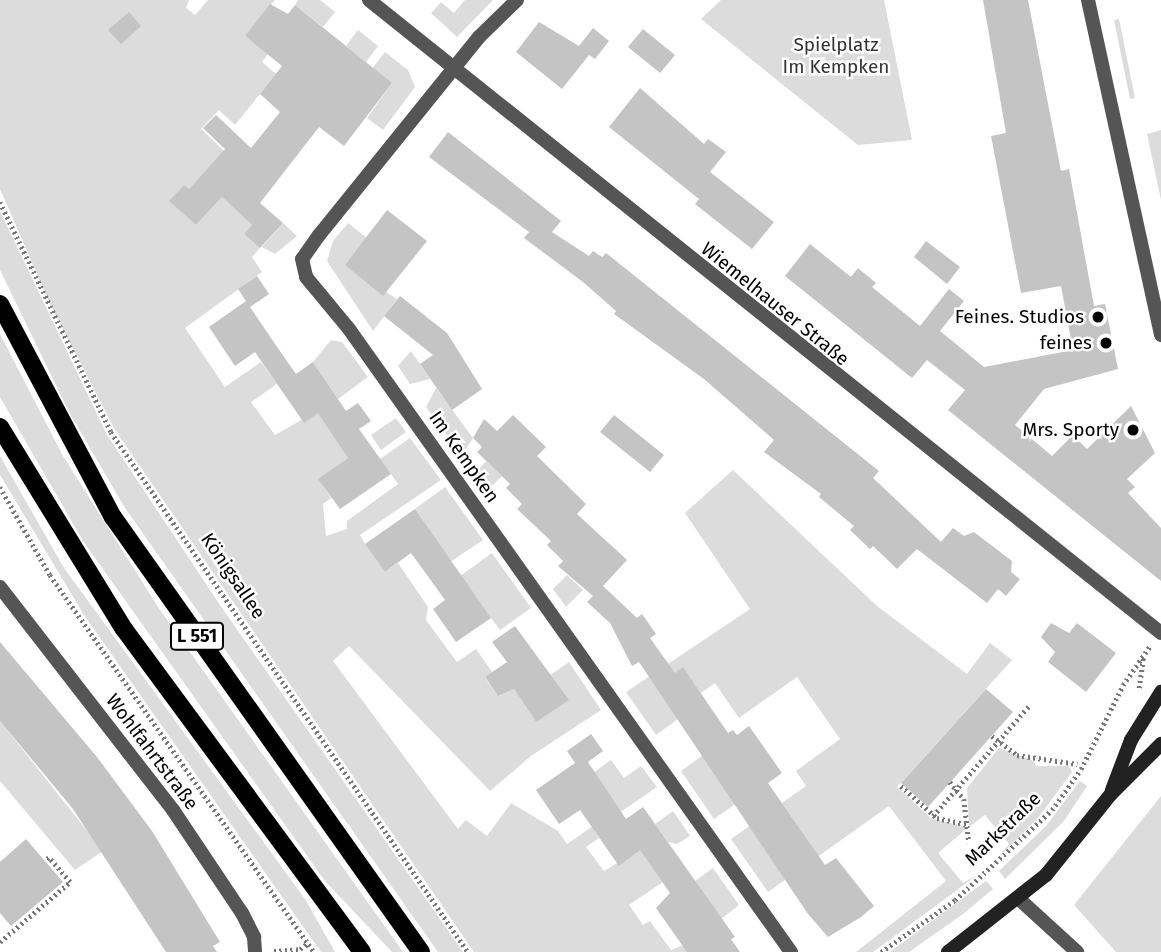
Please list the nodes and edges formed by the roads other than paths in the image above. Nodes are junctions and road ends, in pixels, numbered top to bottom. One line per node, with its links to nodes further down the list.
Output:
1 (369, 0): 4 (street, Wiemelhauser Straße)
2 (517, 0): 4 (street, Im Kempken)
3 (1088, 0): 6 (street)
4 (451, 70): 9 (street, Wiemelhauser Straße); 17 (street, Im Kempken)
5 (0, 304): 16 (main road, L 551)
6 (1161, 335)
7 (0, 427): 15 (main road, L 551)
8 (0, 586): 14 (street, Wohlfahrtstraße)
9 (1161, 633)
10 (1161, 692): 12 (main road)
11 (1161, 744): 12 (main road)
12 (1111, 794): 13 (main road)
13 (1019, 899): 18 (main road); 19 (street)
14 (255, 952)
15 (362, 952)
16 (421, 952)
17 (791, 952)
18 (948, 952)
19 (1077, 952)

